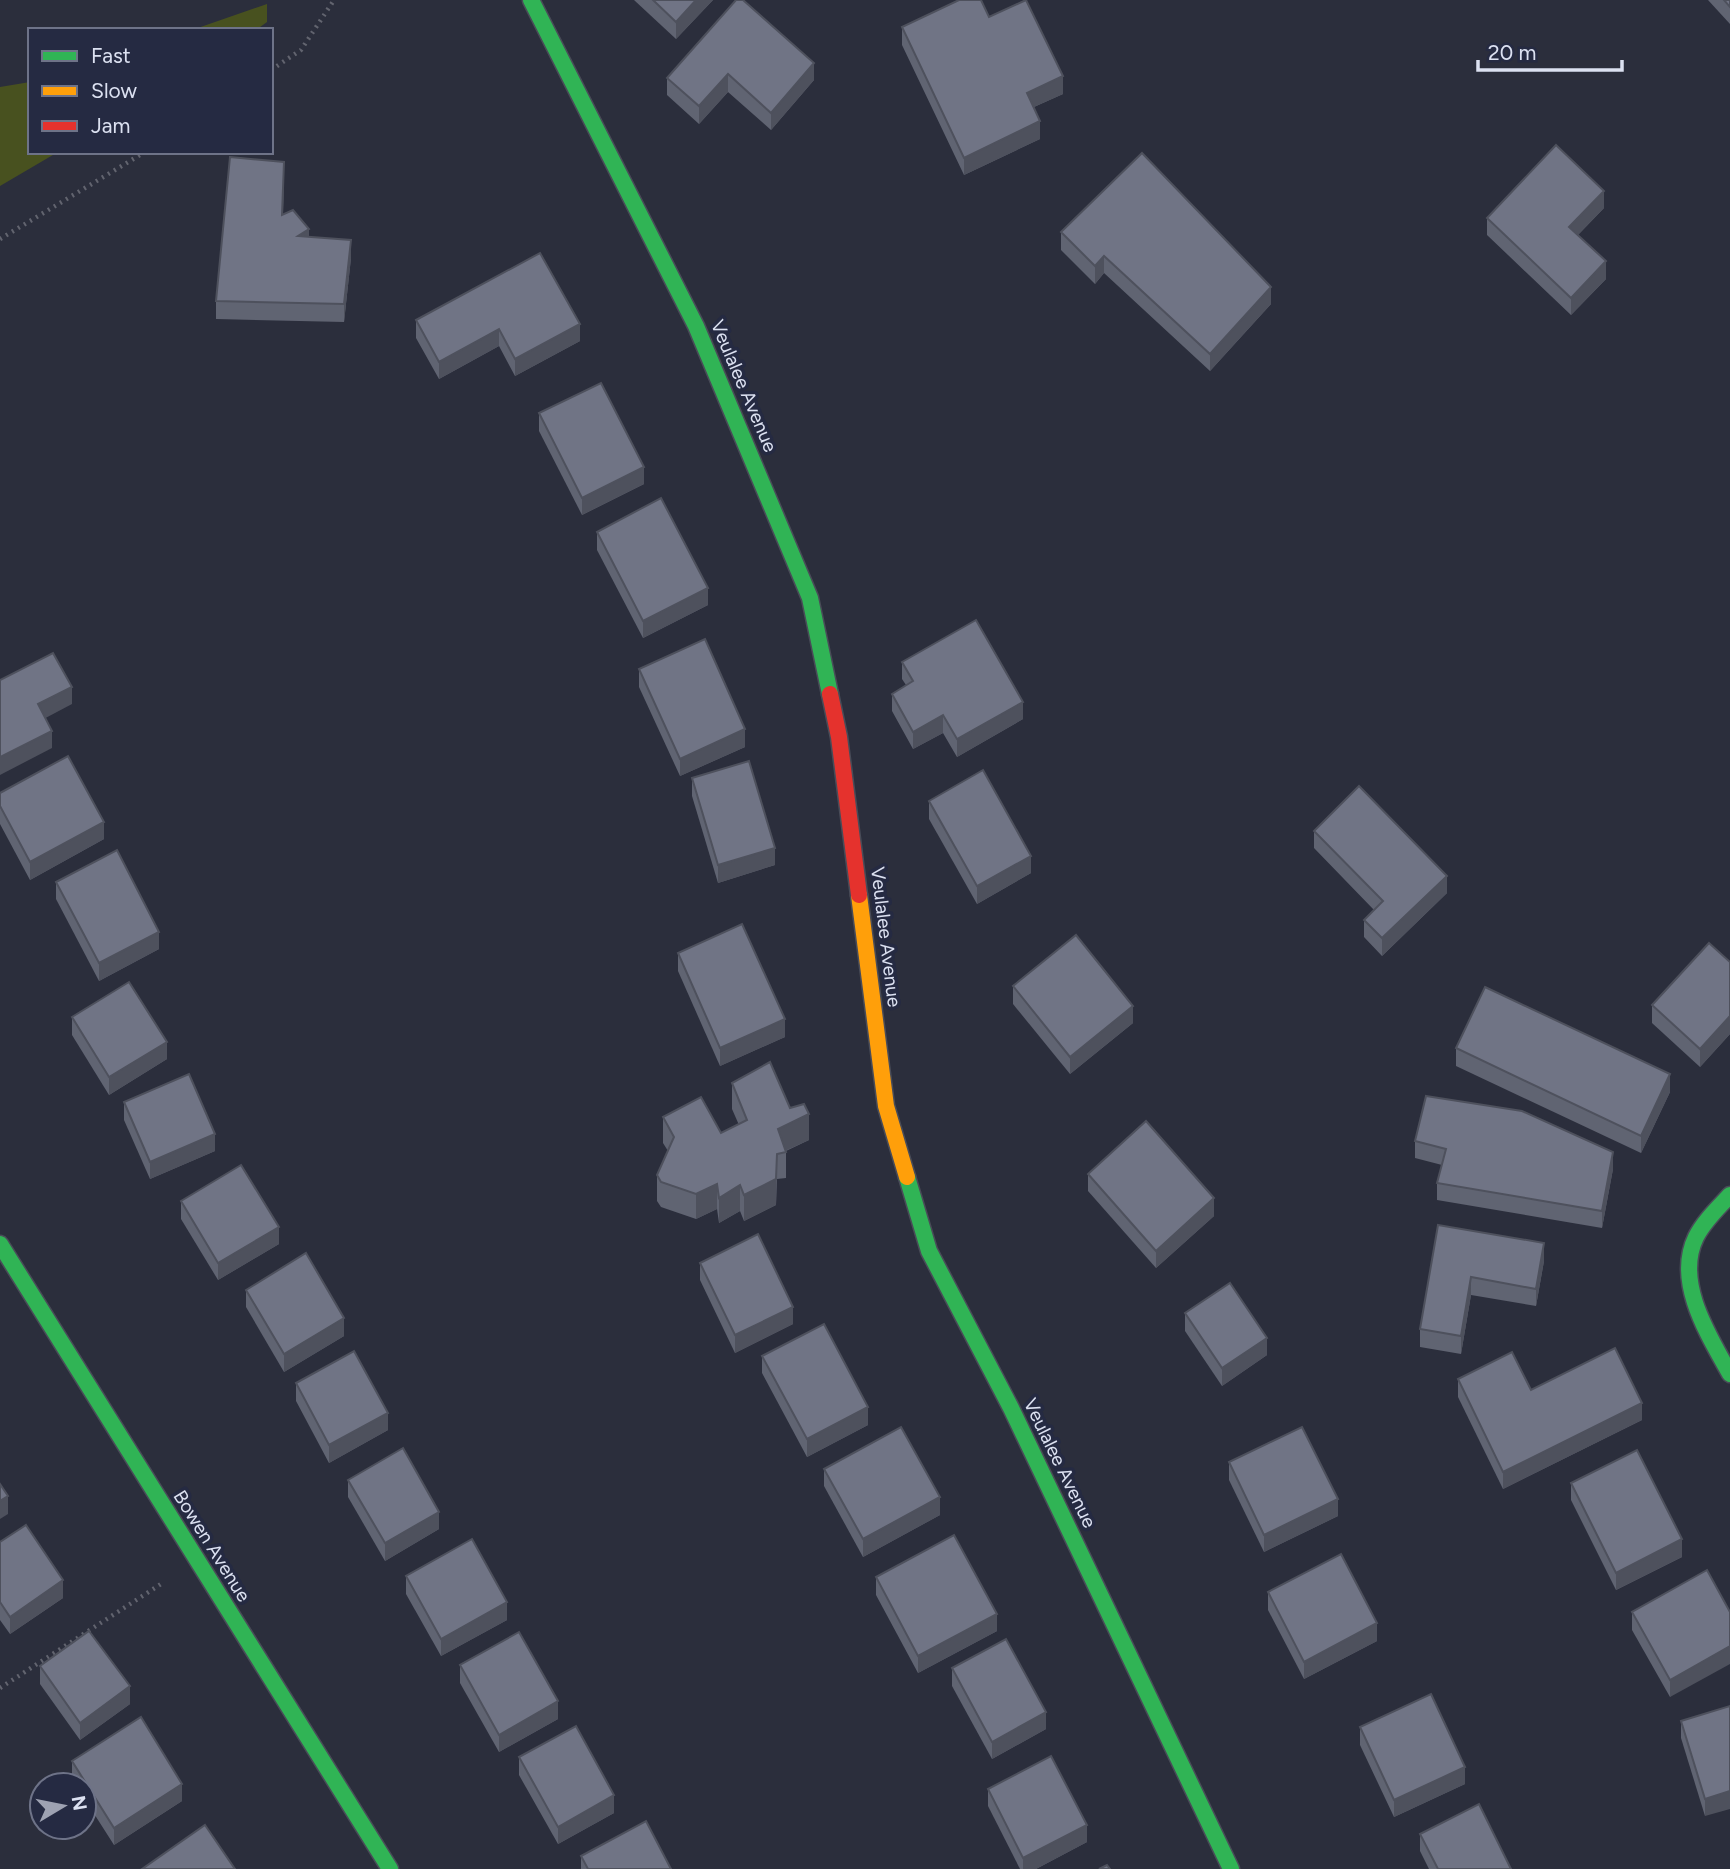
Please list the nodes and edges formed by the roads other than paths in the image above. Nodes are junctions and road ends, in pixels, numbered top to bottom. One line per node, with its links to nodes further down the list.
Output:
1 (531, 0): 6 (street, Veulalee Avenue)
2 (1730, 1195): 4 (street)
3 (0, 1244): 5 (street, Bowen Avenue)
4 (1730, 1374)
5 (390, 1869)
6 (1231, 1869)

